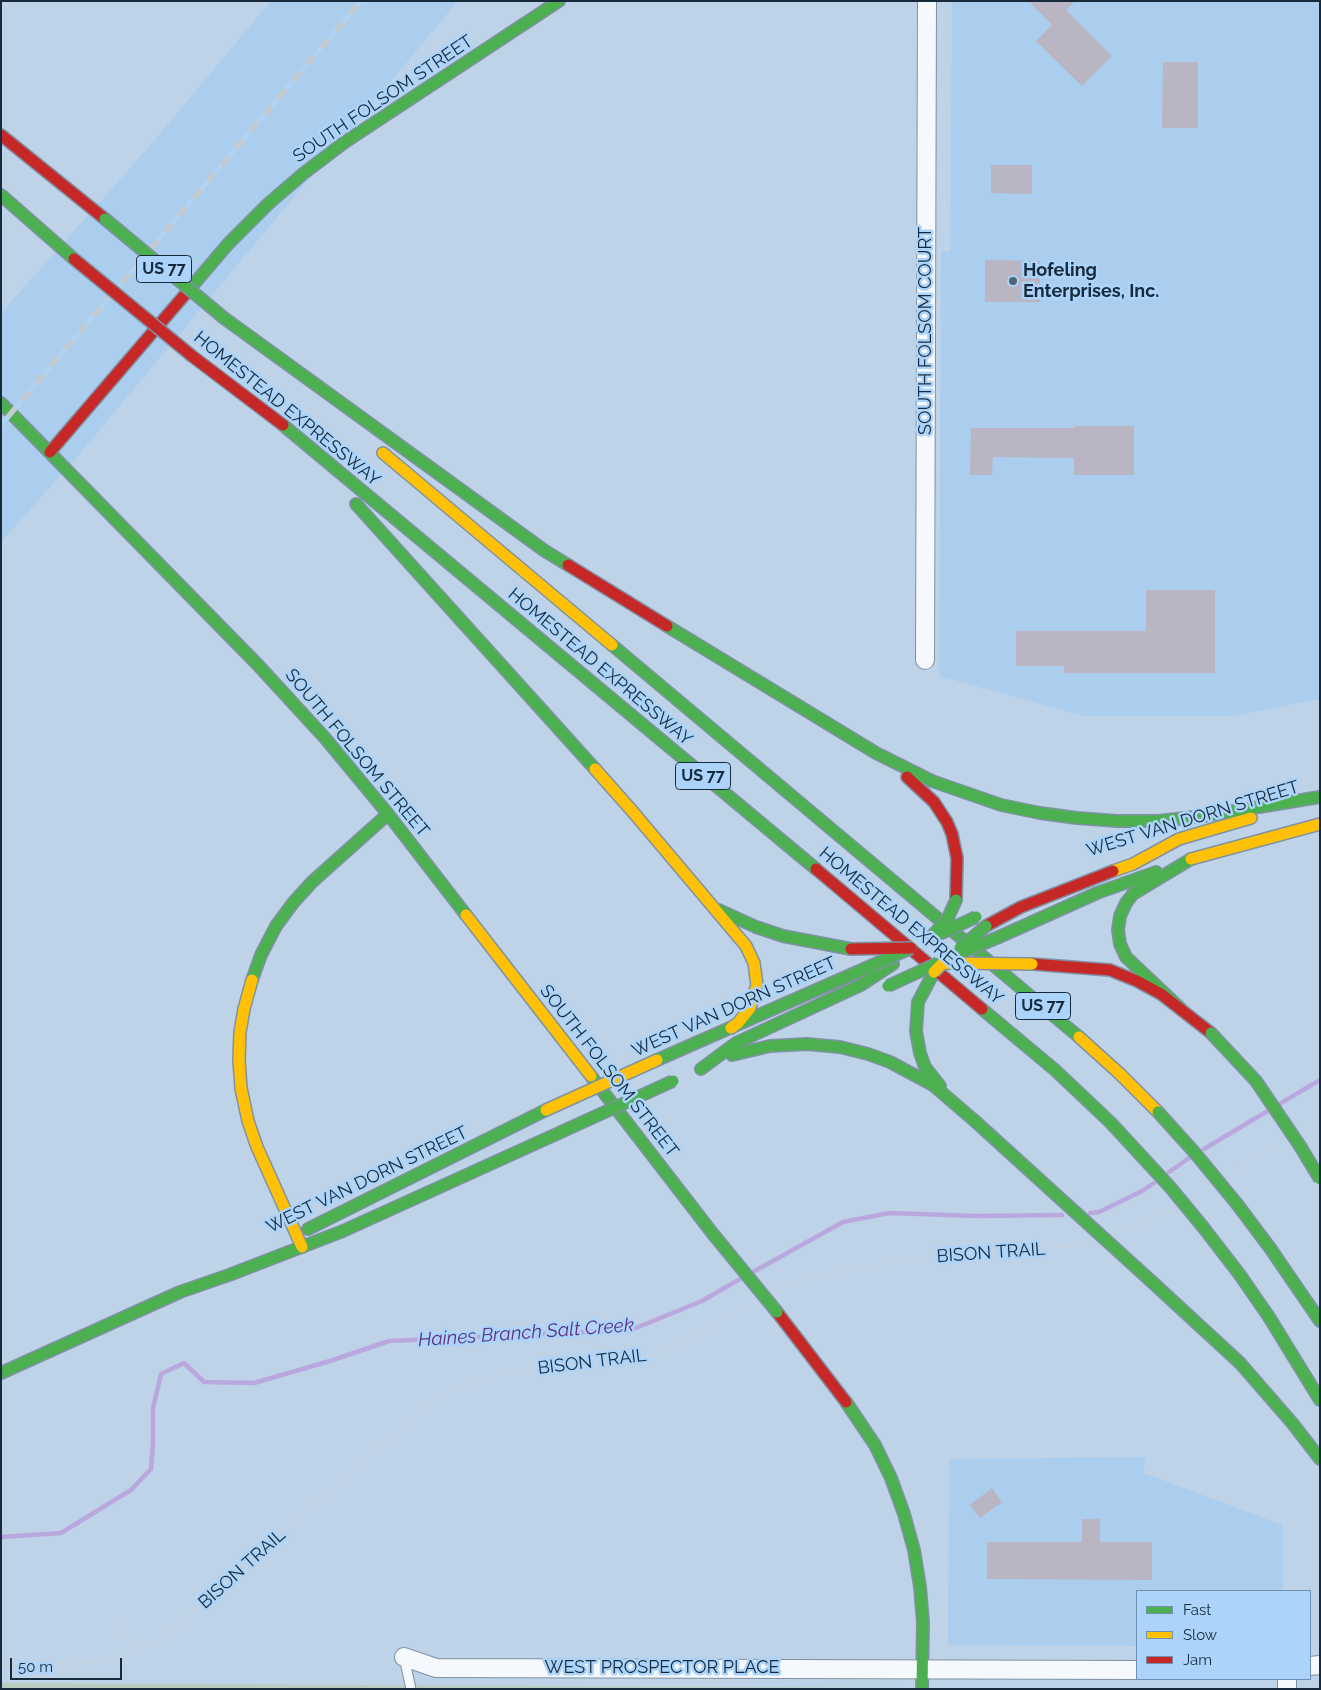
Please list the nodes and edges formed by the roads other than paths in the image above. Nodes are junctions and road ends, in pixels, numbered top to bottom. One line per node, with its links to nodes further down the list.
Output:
1 (559, 1): 10 (main road, SOUTH FOLSOM STREET)
2 (927, 1): 11 (street, SOUTH FOLSOM COURT)
3 (1, 135): 5 (main road, HOMESTEAD EXPRESSWAY / US 77, bridge)
4 (1, 195): 8 (main road, HOMESTEAD EXPRESSWAY / US 77, bridge)
5 (224, 318): 7 (main road, HOMESTEAD EXPRESSWAY / US 77); 12 (main road)
6 (1, 403): 10 (main road)
7 (338, 415)
8 (292, 432): 18 (main road); 38 (main road, HOMESTEAD EXPRESSWAY / US 77, bridge)
9 (376, 447): 36 (main road, HOMESTEAD EXPRESSWAY / US 77, bridge)
10 (50, 452): 14 (main road, SOUTH FOLSOM STREET)
11 (925, 660)
12 (876, 753): 13 (main road); 19 (main road, bridge)
13 (1320, 797): 16 (main road, WEST VAN DORN STREET)
14 (388, 814): 32 (main road); 41 (main road, SOUTH FOLSOM STREET, bridge)
15 (1320, 824): 17 (main road)
16 (1179, 839): 19 (main road, WEST VAN DORN STREET, bridge); 21 (main road, bridge)
17 (1191, 859): 21 (main road, bridge); 25 (main road)
18 (703, 896): 20 (main road, bridge); 27 (main road)
19 (932, 943): 20 (main road, WEST VAN DORN STREET)
20 (915, 948): 22 (main road); 23 (main road, WEST VAN DORN STREET, bridge)
21 (952, 954): 22 (main road); 24 (main road, bridge); 25 (main road, bridge); 30 (main road, bridge)
22 (901, 964): 23 (main road)
23 (872, 970): 27 (main road, WEST VAN DORN STREET); 29 (main road)
24 (884, 987)
25 (1181, 1008): 31 (main road, bridge)
26 (802, 1025): 28 (main road, WEST VAN DORN STREET)
27 (731, 1028): 32 (main road, WEST VAN DORN STREET, bridge)
28 (732, 1055): 29 (main road, WEST VAN DORN STREET); 30 (main road)
29 (701, 1069): 34 (main road, WEST VAN DORN STREET, bridge)
30 (954, 1102): 39 (main road, bridge)
31 (1320, 1179)
32 (292, 1237): 34 (main road)
33 (270, 1247): 35 (main road, WEST VAN DORN STREET)
34 (302, 1247): 35 (main road, WEST VAN DORN STREET)
35 (180, 1292): 37 (main road, WEST VAN DORN STREET)
36 (1320, 1321)
37 (1, 1373)
38 (1320, 1400)
39 (1320, 1459)
40 (404, 1657): 41 (street, WEST PROSPECTOR PLACE); 43 (lane)
41 (922, 1669): 42 (street, WEST PROSPECTOR PLACE); 44 (main road, SOUTH FOLSOM STREET)
42 (1136, 1670)
43 (410, 1689)
44 (922, 1689)

